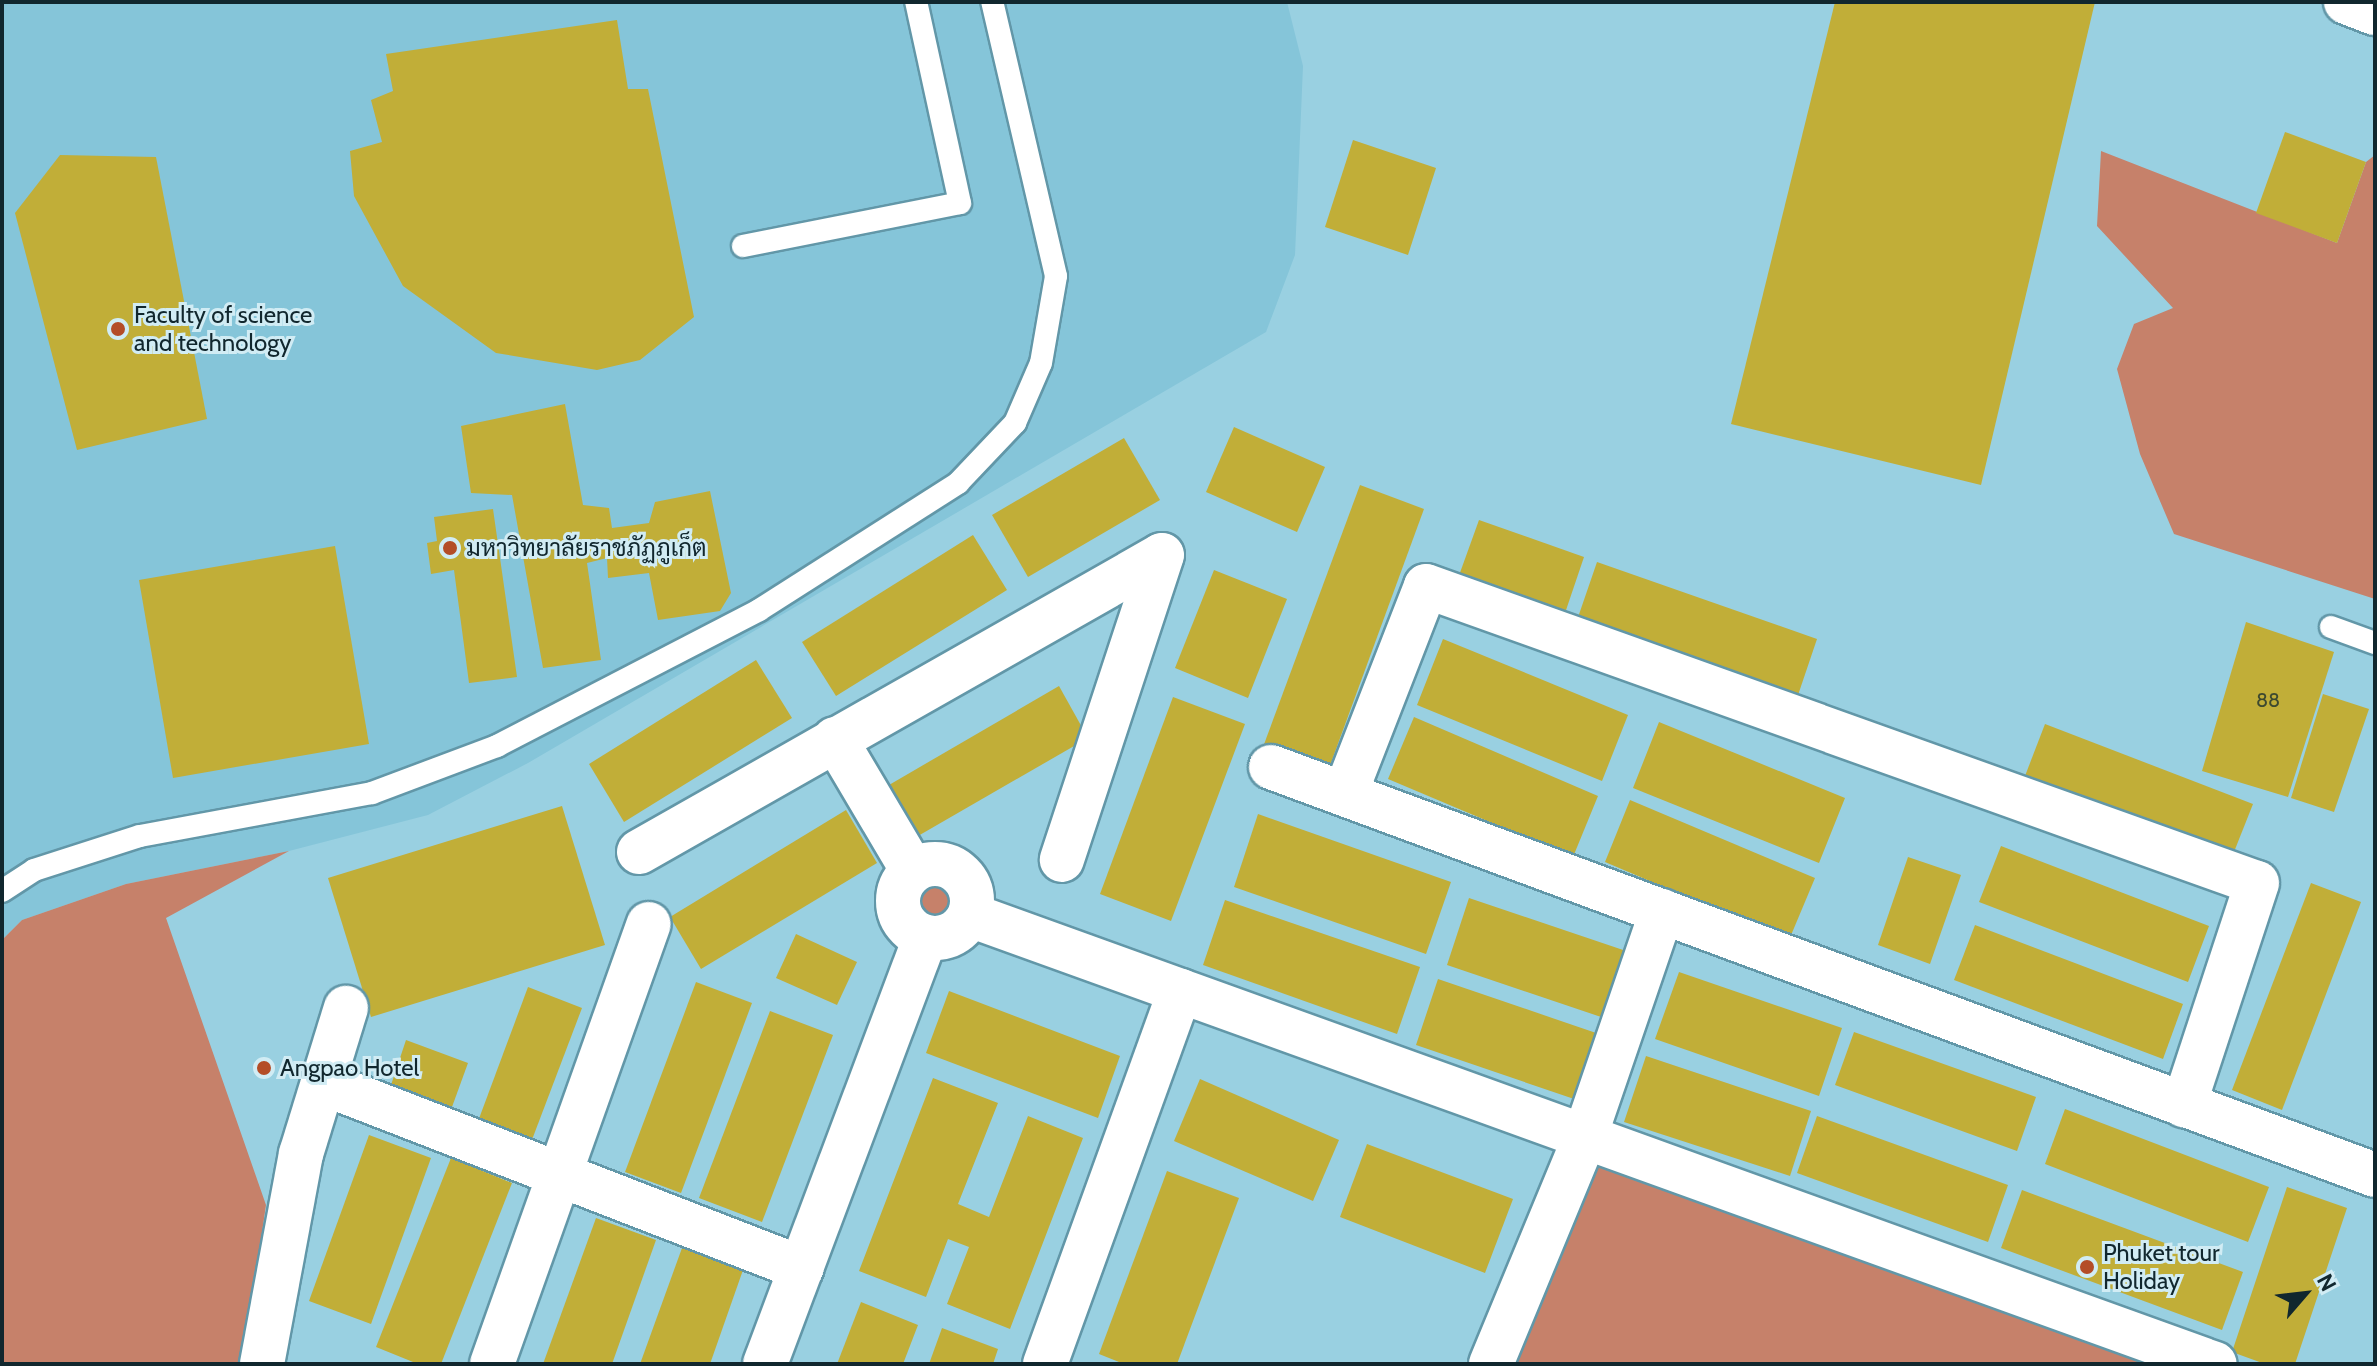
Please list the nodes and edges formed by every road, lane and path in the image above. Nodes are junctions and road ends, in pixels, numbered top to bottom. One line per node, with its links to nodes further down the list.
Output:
1 (916, 2): 5 (lane)
2 (992, 2): 14 (lane)
3 (2346, 2): 4 (street)
4 (2375, 13)
5 (743, 246)
6 (2331, 627): 7 (lane)
7 (2375, 643)
8 (835, 739): 11 (street); 12 (street); 13 (street)
9 (1271, 767): 10 (street)
10 (1345, 794): 15 (street); 22 (street)
11 (639, 852)
12 (1062, 860)
13 (913, 871): 16 (street); 18 (street)
14 (2, 891)
15 (1662, 911): 22 (street); 23 (street)
16 (970, 915): 18 (street); 19 (street)
17 (649, 924): 24 (street)
18 (925, 938): 26 (street)
19 (1180, 991): 23 (street); 30 (street)
20 (346, 1008): 21 (street)
21 (323, 1083): 24 (street); 27 (street)
22 (2184, 1105): 25 (street)
23 (1584, 1139): 31 (street); 32 (street)
24 (561, 1175): 26 (street); 28 (street)
25 (2375, 1175)
26 (801, 1268): 29 (street)
27 (262, 1364)
28 (492, 1364)
29 (765, 1364)
30 (1045, 1364)
31 (1491, 1364)
32 (2215, 1364)

